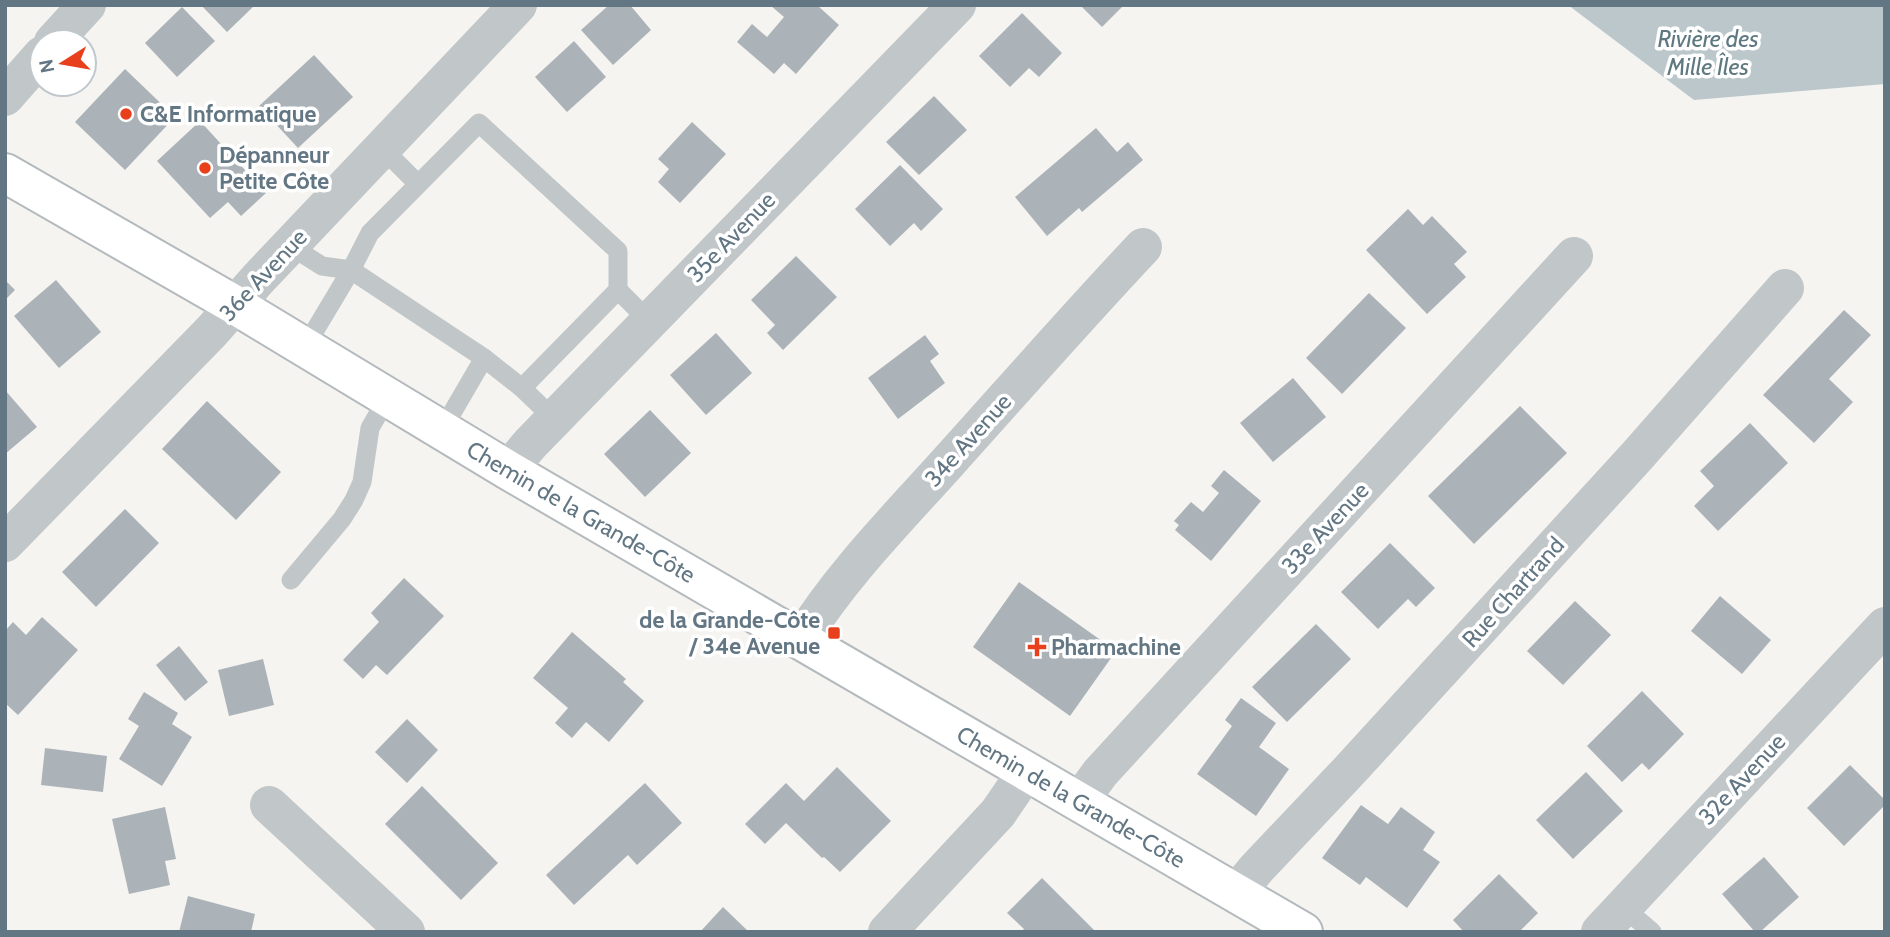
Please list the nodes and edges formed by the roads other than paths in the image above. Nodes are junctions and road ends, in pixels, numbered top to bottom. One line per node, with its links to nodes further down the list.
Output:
1 (88, 5): 4 (street)
2 (518, 5): 7 (street, 36e Avenue)
3 (957, 5): 17 (street, 35e Avenue)
4 (67, 28)
5 (28, 71): 6 (street)
6 (5, 97)
7 (382, 148): 9 (lane); 10 (street, 36e Avenue)
8 (5, 173): 16 (main road, Chemin de la Grande-Côte)
9 (418, 184): 13 (lane); 15 (lane)
10 (289, 245): 13 (lane); 16 (street, 36e Avenue)
11 (1143, 247): 28 (street, 34e Avenue)
12 (1574, 256): 30 (street, 33e Avenue)
13 (351, 270): 18 (lane); 19 (lane)
14 (1785, 288): 32 (street, Rue Chartrand)
15 (618, 290): 17 (lane); 20 (lane)
16 (236, 305): 18 (main road, Chemin de la Grande-Côte); 25 (street, 36e Avenue)
17 (649, 321): 22 (street, 35e Avenue)
18 (305, 347): 21 (main road, Chemin de la Grande-Côte)
19 (484, 358): 20 (lane); 23 (lane)
20 (522, 388): 22 (lane)
21 (388, 397): 23 (main road, Chemin de la Grande-Côte); 26 (lane)
22 (554, 419): 24 (street, 35e Avenue)
23 (442, 430): 24 (main road, Chemin de la Grande-Côte)
24 (508, 470): 28 (main road, Chemin de la Grande-Côte)
25 (5, 542)
26 (291, 580)
27 (1885, 626): 33 (street, 32e Avenue)
28 (801, 640): 29 (main road, Chemin de la Grande-Côte)
29 (1026, 772): 30 (main road, Chemin de la Grande-Côte); 35 (street)
30 (1079, 802): 32 (main road, Chemin de la Grande-Côte)
31 (269, 805): 34 (street)
32 (1237, 892): 36 (main road, Chemin de la Grande-Côte)
33 (1611, 919): 37 (lane)
34 (406, 932)
35 (887, 932)
36 (1303, 932)
37 (1652, 932)

